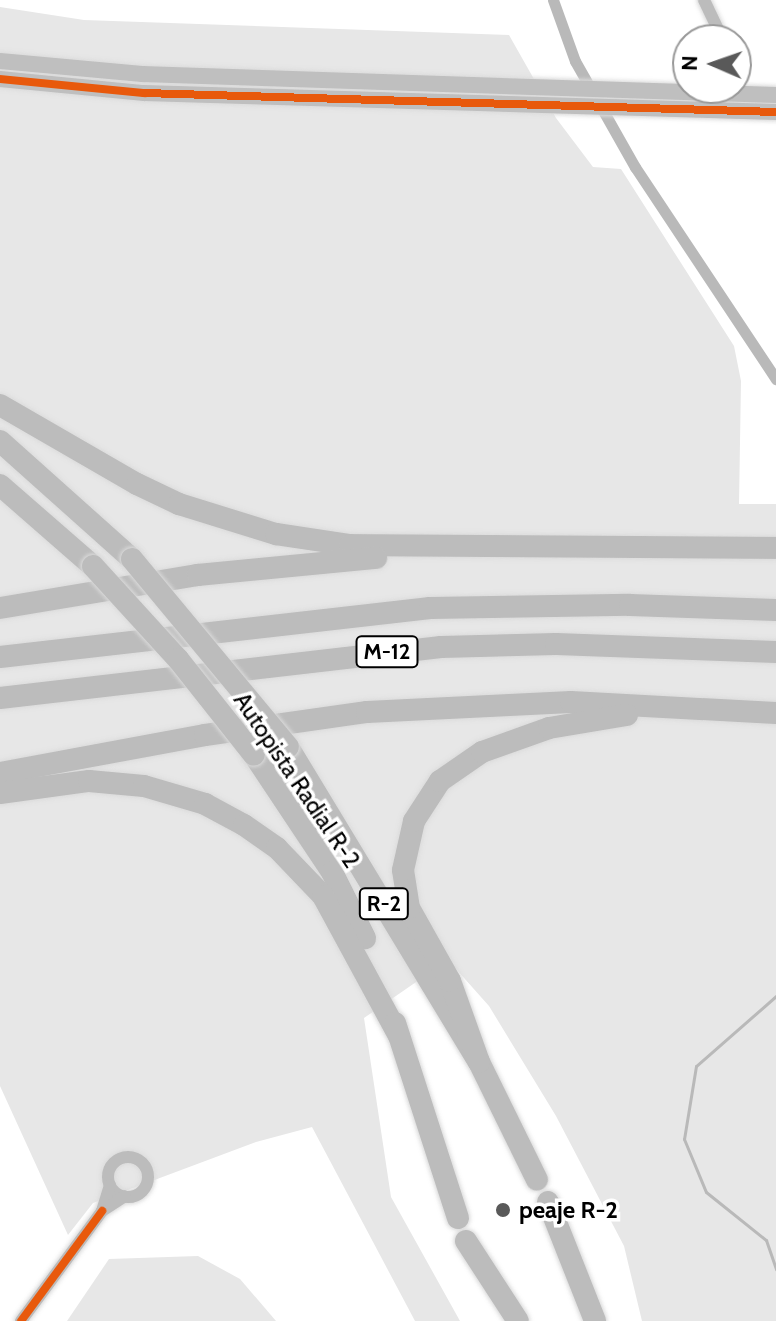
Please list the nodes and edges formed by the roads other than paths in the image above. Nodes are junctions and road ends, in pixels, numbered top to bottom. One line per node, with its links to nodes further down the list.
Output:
1 (704, 0): 2 (street)
2 (715, 24)
3 (0, 61): 5 (street)
4 (0, 79): 9 (street)
5 (672, 92)
6 (752, 93): 7 (street)
7 (776, 95)
8 (735, 104): 9 (street)
9 (740, 111): 10 (street)
10 (776, 112)
11 (0, 405): 15 (highway)
12 (0, 441): 26 (highway, Autopista Radial R-2 / R-2, bridge)
13 (0, 485): 25 (highway, Autopista Radial R-2 / R-2, bridge)
14 (776, 548): 15 (highway)
15 (605, 549): 17 (highway)
16 (776, 610): 19 (highway, M-12)
17 (0, 611)
18 (776, 652): 20 (highway, M-12)
19 (0, 657)
20 (0, 698)
21 (728, 710): 22 (highway); 23 (highway); 26 (highway)
22 (776, 713)
23 (0, 773)
24 (0, 793): 25 (highway)
25 (399, 1036): 32 (highway, Autopista Radial R-2 / R-2)
26 (479, 1062): 27 (highway, Autopista Radial R-2 / R-2)
27 (537, 1180)
28 (110, 1185): 29 (street); 29 (street); 31 (street)
29 (125, 1196): 31 (street)
30 (548, 1202): 36 (highway)
31 (102, 1211): 34 (street)
32 (458, 1218)
33 (466, 1241): 35 (highway)
34 (21, 1321)
35 (518, 1321)
36 (595, 1321)

